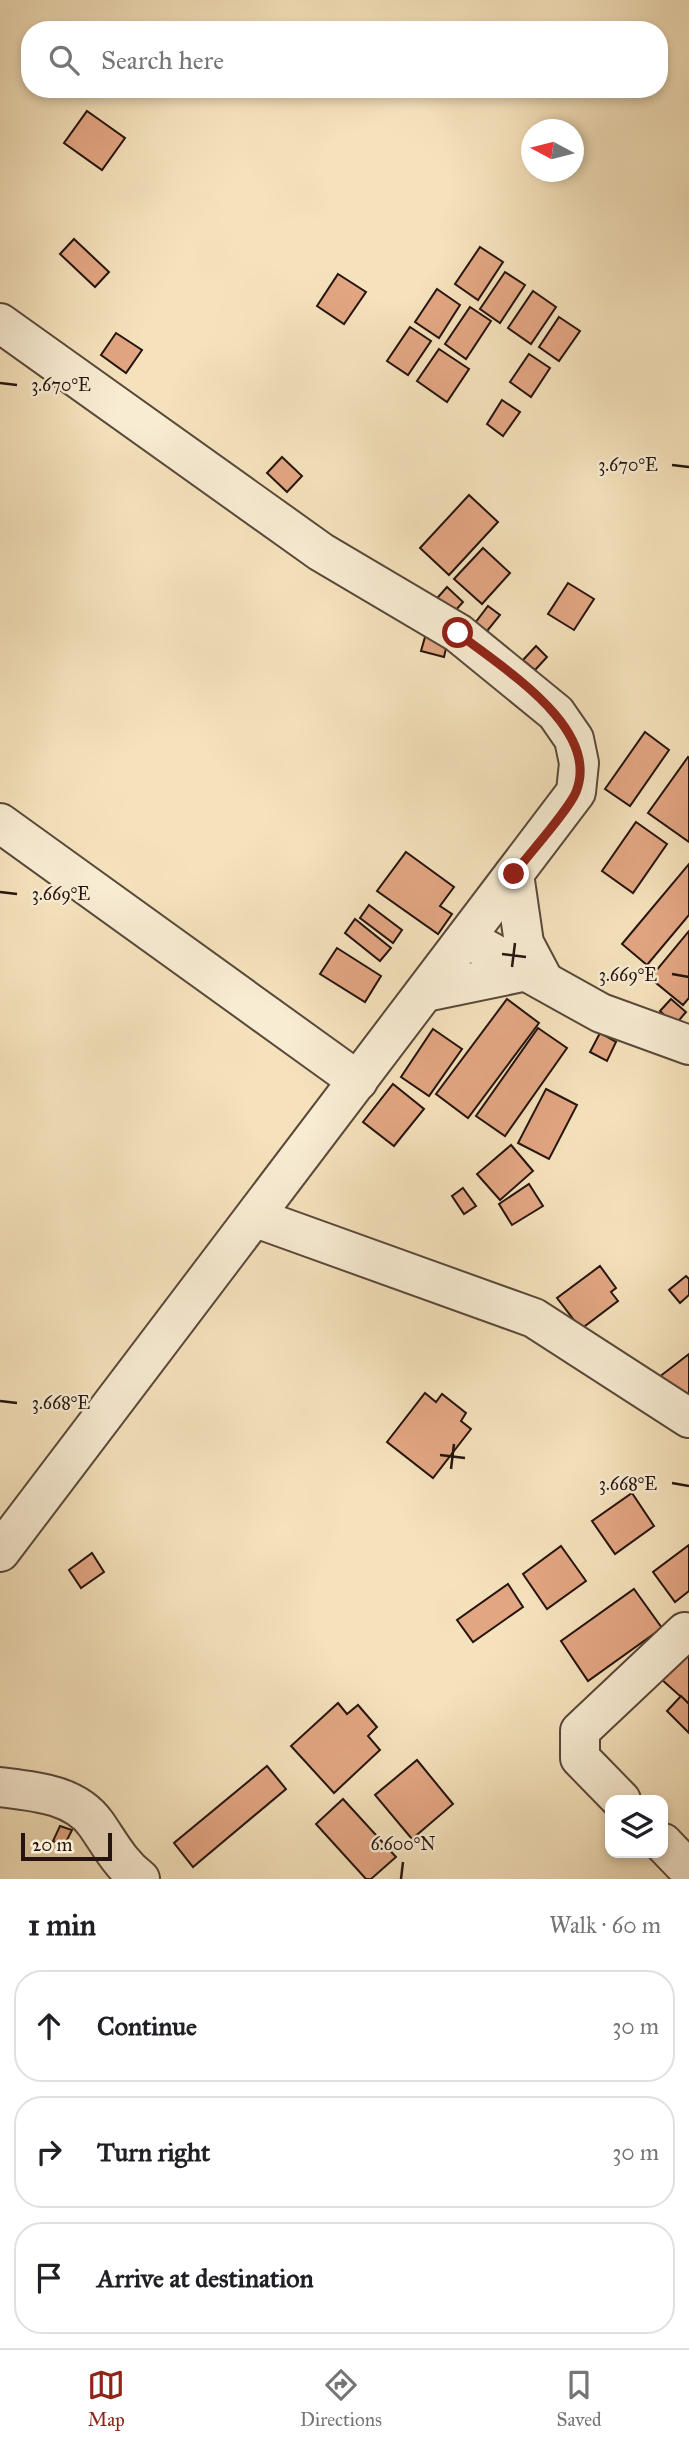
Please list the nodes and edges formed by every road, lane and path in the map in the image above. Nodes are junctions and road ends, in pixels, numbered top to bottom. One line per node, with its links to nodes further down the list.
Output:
1 (0, 323): 3 (street)
2 (0, 823): 8 (street)
3 (514, 874): 4 (street); 5 (street)
4 (466, 938): 5 (street); 6 (street)
5 (535, 975): 6 (street); 7 (street)
6 (425, 992): 8 (street)
7 (689, 1045)
8 (358, 1082): 9 (street)
9 (256, 1218): 10 (street); 11 (street)
10 (689, 1418)
11 (0, 1552)
12 (685, 1632): 14 (street)
13 (0, 1787): 15 (street)
14 (616, 1795)
15 (141, 1879)

